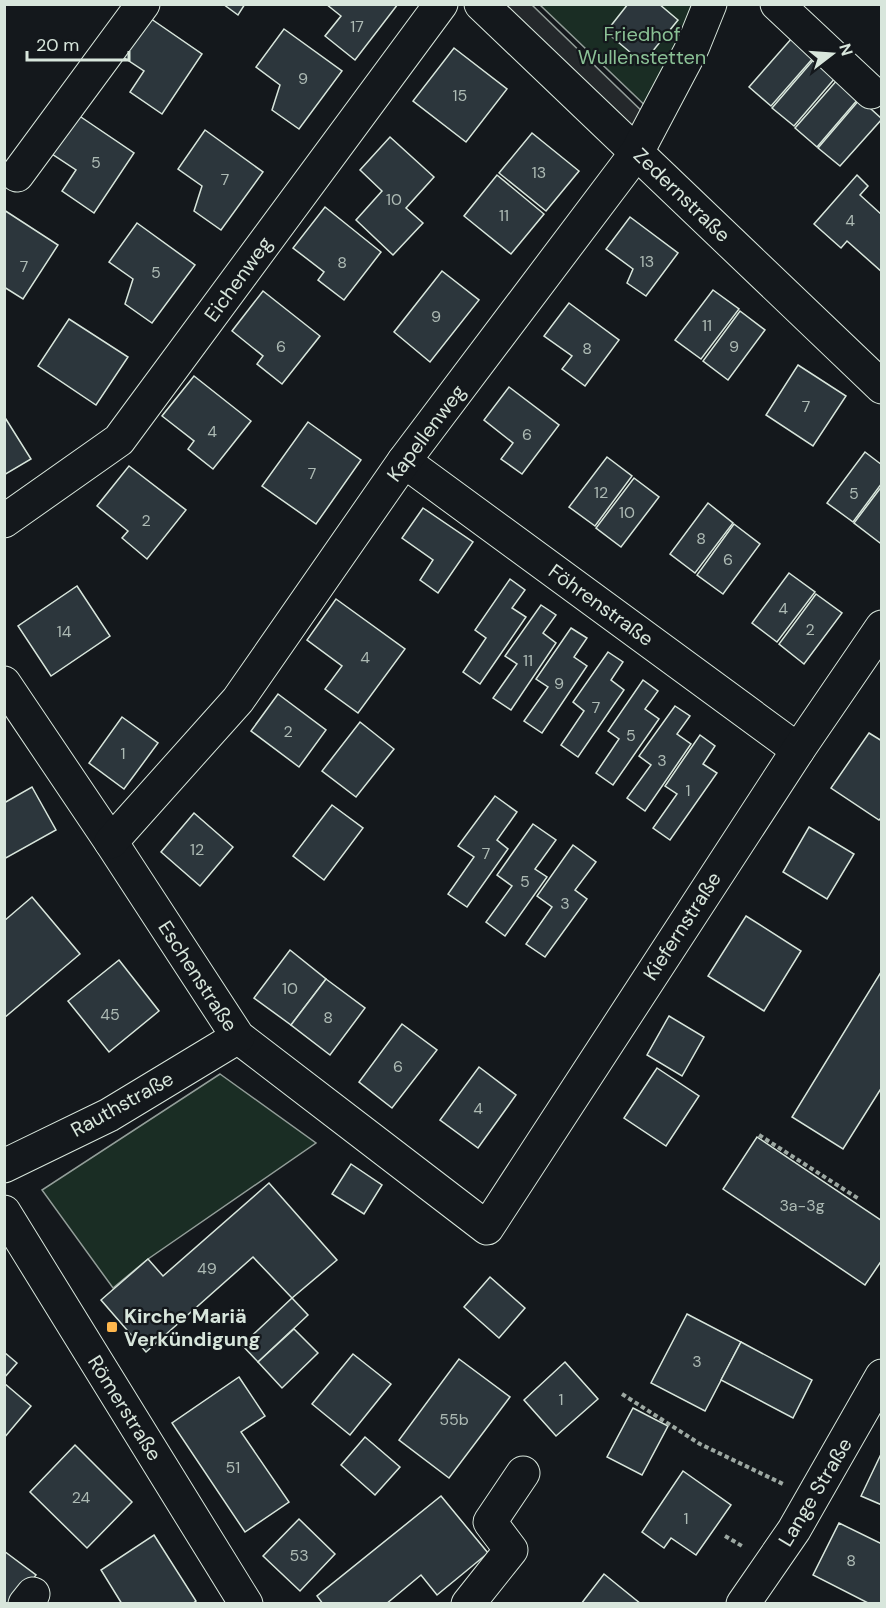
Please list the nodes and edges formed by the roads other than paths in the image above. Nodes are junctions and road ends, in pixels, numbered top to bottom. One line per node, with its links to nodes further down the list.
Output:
1 (143, 4): 8 (street)
2 (441, 4): 11 (street, Eichenweg)
3 (481, 4): 7 (street, Zedernstraße)
4 (710, 4): 7 (street, Kapellenweg)
5 (777, 4): 6 (street)
6 (871, 92)
7 (637, 153): 9 (street, Zedernstraße); 10 (street, Kapellenweg)
8 (17, 176)
9 (882, 387)
10 (404, 461): 14 (street, Föhrenstraße); 15 (street, Kapellenweg)
11 (4, 521)
12 (882, 627): 14 (street, Kiefernstraße)
13 (4, 683): 15 (street, Eschenstraße)
14 (798, 750): 19 (street, Kiefernstraße)
15 (111, 842): 16 (street, Eschenstraße)
16 (238, 1037): 17 (street, Rauthstraße); 19 (street, Eschenstraße)
17 (4, 1166)
18 (4, 1212): 22 (street, Römerstraße)
19 (487, 1228)
20 (882, 1376): 24 (street, Lange Straße)
21 (523, 1473): 23 (street)
22 (246, 1604)
23 (468, 1604)
24 (743, 1604)

